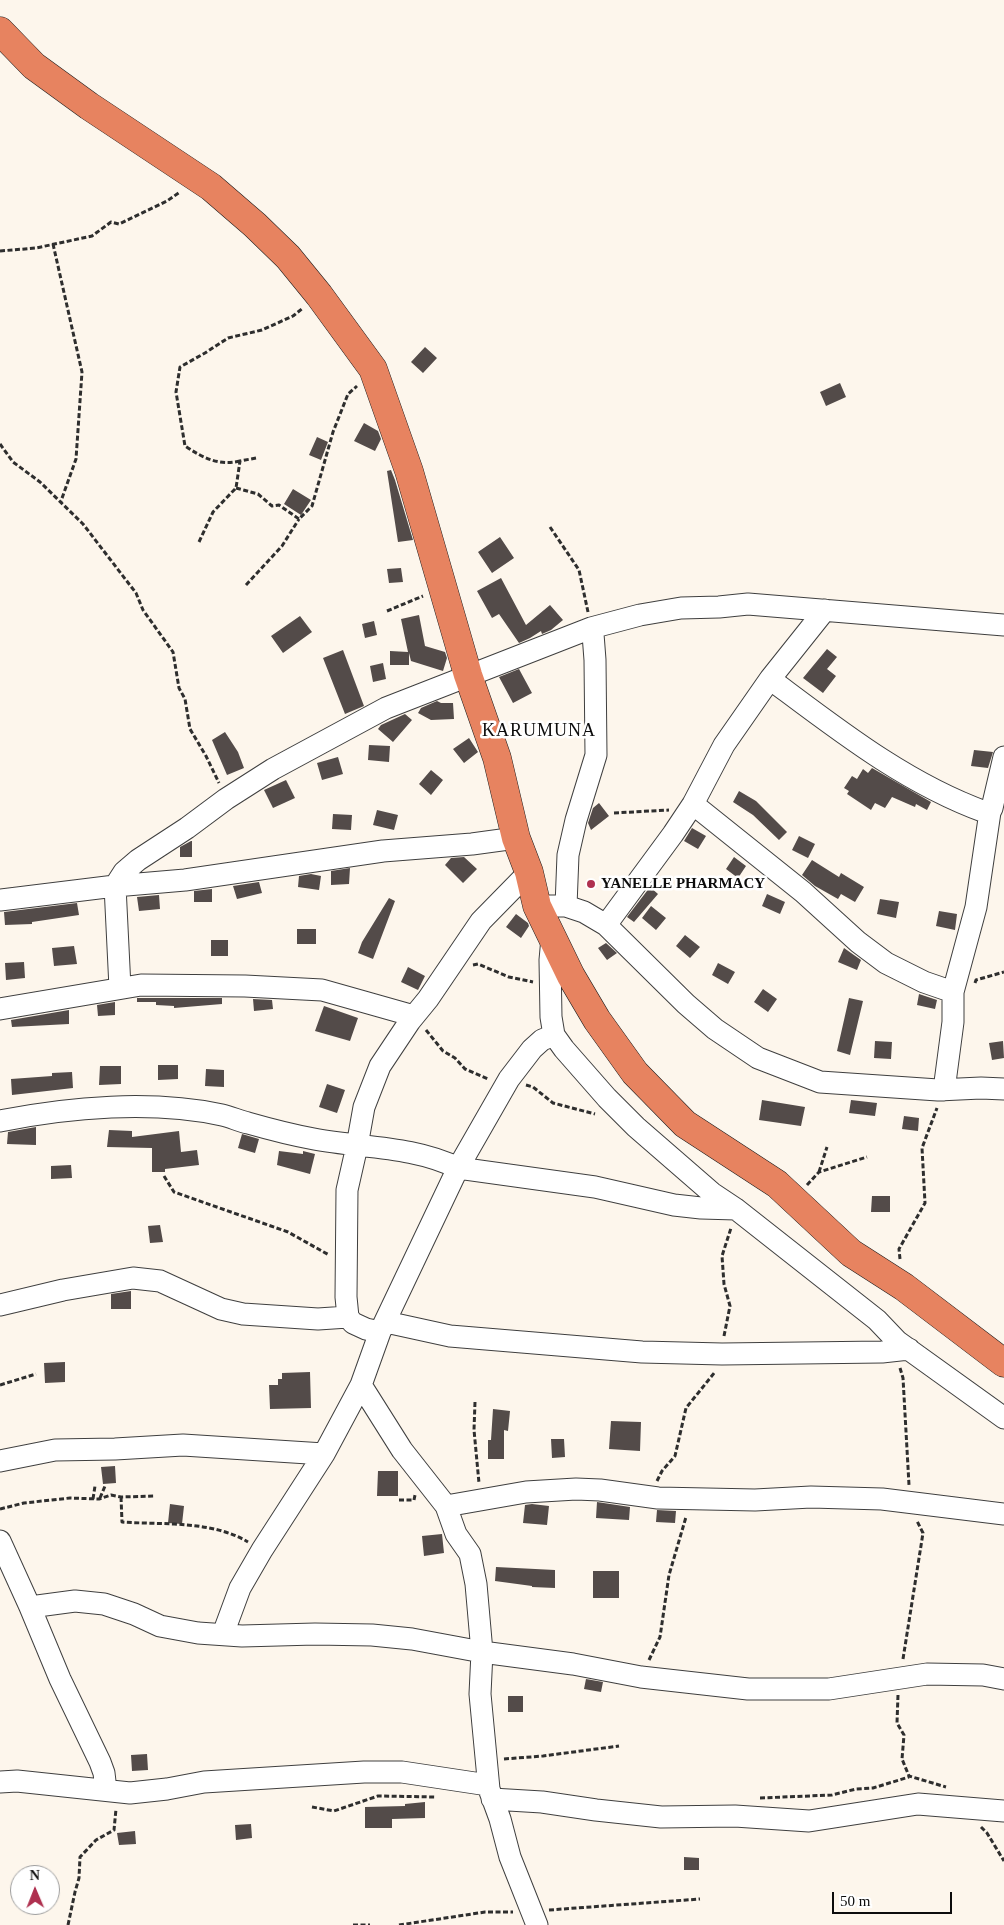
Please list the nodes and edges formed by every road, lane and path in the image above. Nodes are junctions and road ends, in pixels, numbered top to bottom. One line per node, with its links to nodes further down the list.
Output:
1 (0, 30): 2 (highway)
2 (211, 187): 3 (path); 5 (highway)
3 (53, 244): 4 (path); 11 (path)
4 (0, 251)
5 (319, 295): 6 (highway); 9 (path)
6 (373, 369): 12 (path); 16 (highway)
7 (0, 444): 11 (path)
8 (256, 458): 9 (path)
9 (240, 461): 10 (path)
10 (236, 488): 12 (path); 14 (path)
11 (61, 501): 24 (path)
12 (299, 518): 15 (path)
13 (550, 527): 20 (path)
14 (199, 542)
15 (246, 585)
16 (444, 590): 18 (path); 21 (highway)
17 (825, 610): 19 (street); 20 (street); 22 (street)
18 (387, 611)
19 (1004, 625)
20 (591, 628): 21 (street); 33 (street)
21 (468, 675): 24 (street); 28 (highway)
22 (770, 679): 25 (street); 27 (street)
23 (1004, 757): 27 (street)
24 (226, 800): 30 (street)
25 (691, 806): 26 (path); 34 (street); 39 (street)
26 (614, 814)
27 (994, 823): 39 (street)
28 (516, 838): 29 (highway); 30 (street)
29 (528, 872): 32 (highway); 36 (street)
30 (114, 886): 31 (street); 37 (street)
31 (0, 900)
32 (537, 906): 33 (street); 35 (highway)
33 (566, 906): 34 (street)
34 (606, 925): 45 (street)
35 (552, 938): 38 (street); 53 (highway)
36 (445, 972): 38 (path); 41 (street)
37 (120, 988): 40 (street); 41 (street)
38 (551, 989): 42 (street)
39 (952, 992): 45 (street)
40 (0, 1009)
41 (412, 1018): 43 (path); 47 (street)
42 (554, 1035): 43 (street); 54 (street)
43 (509, 1079): 50 (street)
44 (1004, 1089): 45 (street)
45 (941, 1090): 56 (path)
46 (0, 1121): 47 (street)
47 (357, 1146): 50 (street); 55 (street)
48 (827, 1147): 51 (path)
49 (867, 1157): 51 (path)
50 (458, 1168): 54 (street); 59 (street)
51 (819, 1172): 53 (path)
52 (164, 1176): 55 (path)
53 (794, 1201): 56 (highway)
54 (740, 1212): 60 (street); 61 (path)
55 (346, 1249): 58 (street)
56 (904, 1287): 62 (highway)
57 (0, 1305): 58 (street)
58 (348, 1317): 59 (street)
59 (383, 1327): 61 (street); 65 (street)
60 (901, 1350): 61 (street); 67 (street); 79 (path)
61 (722, 1354): 74 (path)
62 (1004, 1363)
63 (36, 1374): 64 (path)
64 (0, 1385)
65 (361, 1385): 68 (street); 80 (street)
66 (475, 1402): 78 (path)
67 (1004, 1418)
68 (324, 1454): 69 (street); 84 (street)
69 (0, 1461)
70 (95, 1486): 76 (path)
71 (105, 1486): 77 (path)
72 (155, 1496): 73 (path)
73 (121, 1497): 77 (path); 84 (path)
74 (643, 1497): 75 (street); 78 (street)
75 (704, 1498): 79 (street); 88 (path)
76 (93, 1499): 77 (path); 81 (path)
77 (99, 1499)
78 (480, 1499): 80 (street)
79 (912, 1502): 82 (street); 89 (path)
80 (446, 1506): 87 (street)
81 (0, 1509)
82 (1004, 1514)
83 (0, 1541): 85 (street)
84 (262, 1550): 86 (street)
85 (30, 1607): 86 (street); 95 (street)
86 (223, 1634): 87 (street)
87 (482, 1652): 88 (street); 92 (street)
88 (641, 1677): 89 (street)
89 (898, 1678): 90 (street); 93 (path)
90 (1004, 1679)
91 (619, 1746): 92 (path)
92 (486, 1760): 96 (street)
93 (909, 1776): 99 (path); 101 (path)
94 (0, 1782): 95 (street)
95 (106, 1790): 96 (street); 105 (path)
96 (490, 1792): 101 (street); 104 (street)
97 (444, 1797): 98 (path)
98 (312, 1807)
99 (968, 1808): 100 (street); 101 (street); 102 (path)
100 (1004, 1812)
101 (735, 1816)
102 (1004, 1862)
103 (700, 1899): 104 (path)
104 (534, 1918): 108 (path)
105 (68, 1925)
106 (353, 1925): 107 (path)
107 (370, 1925)
108 (399, 1925)

